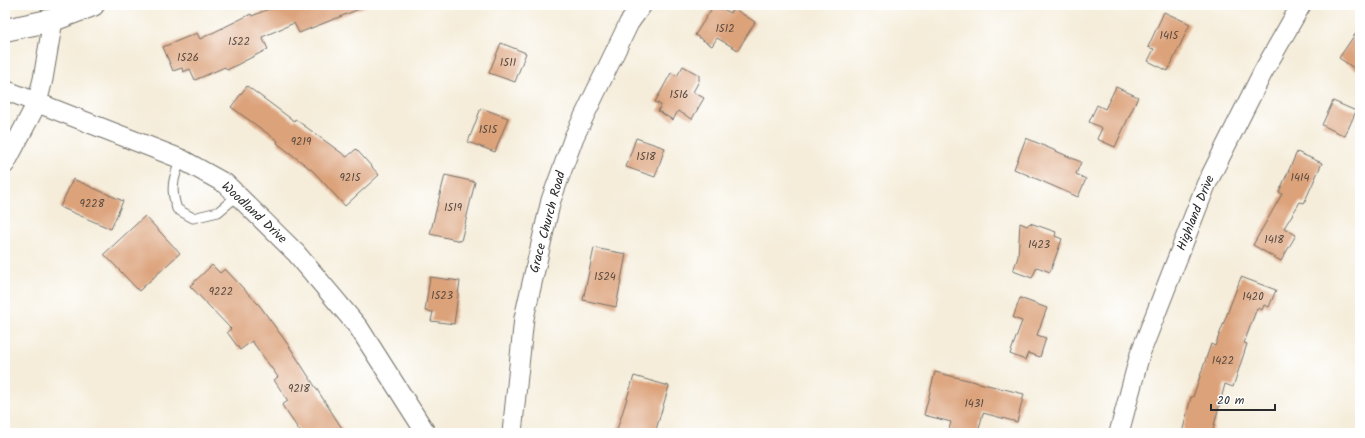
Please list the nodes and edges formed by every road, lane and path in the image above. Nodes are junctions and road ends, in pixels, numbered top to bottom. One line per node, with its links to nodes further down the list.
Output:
1 (93, 5): 4 (street)
2 (642, 5): 12 (street, Grace Church Road)
3 (1301, 5): 13 (street, Highland Drive)
4 (52, 20): 5 (street); 7 (street)
5 (5, 30)
6 (5, 90): 7 (street, Woodland Drive)
7 (37, 103): 8 (street, Woodland Drive); 9 (street)
8 (181, 159): 10 (street, Woodland Drive); 10 (lane)
9 (5, 164)
10 (237, 196): 11 (street, Woodland Drive)
11 (426, 433)
12 (512, 433)
13 (1119, 433)

